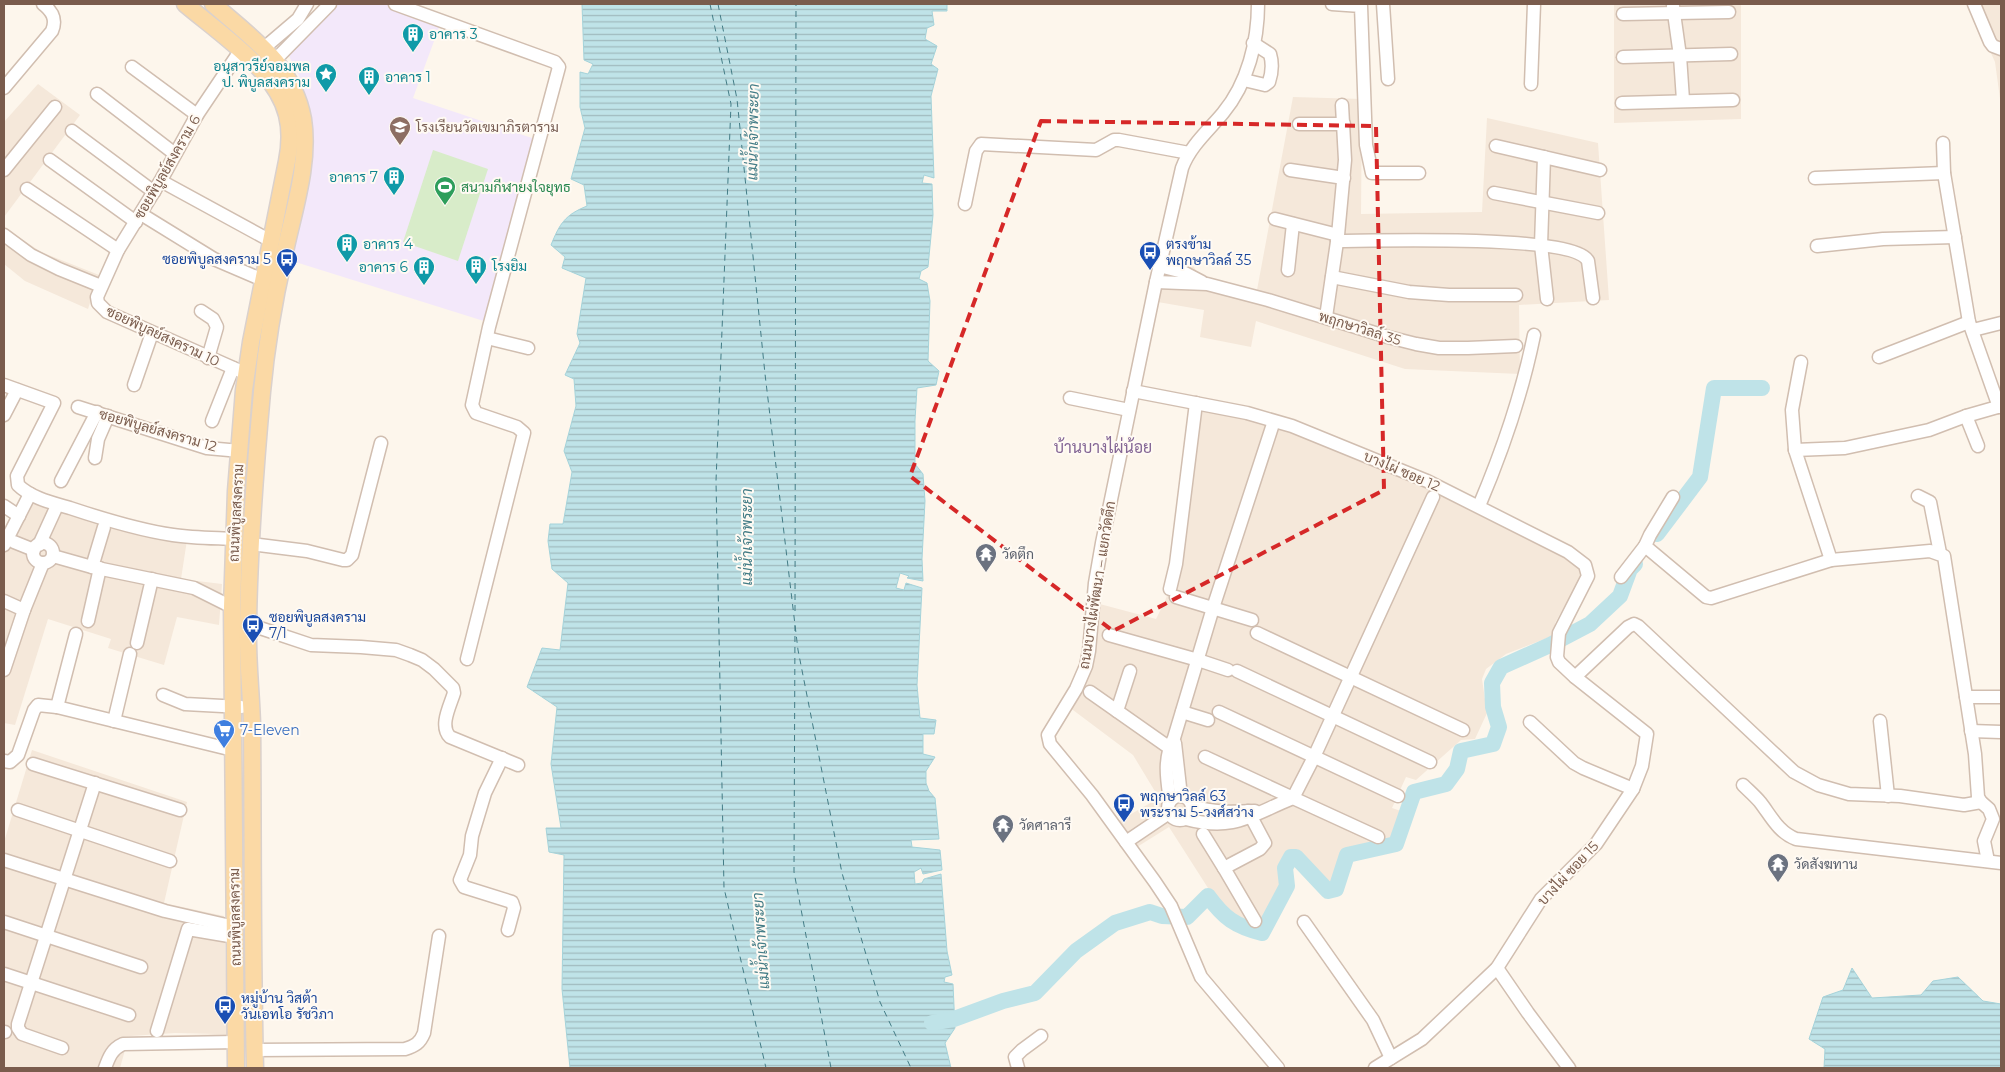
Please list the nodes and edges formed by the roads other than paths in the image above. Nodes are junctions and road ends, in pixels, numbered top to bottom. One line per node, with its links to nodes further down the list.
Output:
1 (43, 4): 26 (street)
2 (185, 4): 17 (main road, ถนนพิบูลสงคราม)
3 (213, 4): 18 (main road, ถนนพิบูลสงคราม)
4 (395, 4): 82 (street)
5 (1258, 4): 15 (street, ถนนบางไผ่พัฒนา – แยกวัดตึก)
6 (1332, 4): 46 (street)
7 (1384, 4): 23 (street)
8 (1534, 4): 25 (street)
9 (1974, 4): 16 (street)
10 (306, 6): 11 (street); 18 (street)
11 (326, 8): 18 (street)
12 (1673, 8): 13 (street); 14 (street); 20 (street)
13 (1729, 12)
14 (1623, 14)
15 (1253, 43): 24 (street, ถนนบางไผ่พัฒนา – แยกวัดตึก); 24 (street)
16 (2001, 49)
17 (240, 51): 33 (street, ซอยพิบูลย์สงคราม 6); 62 (main road, ถนนพิบูลสงคราม)
18 (270, 54): 120 (main road, ถนนพิบูลสงคราม)
19 (1731, 54): 20 (street)
20 (1680, 56): 21 (street); 28 (street)
21 (1623, 57)
22 (132, 67): 33 (street)
23 (1388, 79)
24 (1244, 80): 39 (street, ถนนบางไผ่พัฒนา – แยกวัดตึก)
25 (1531, 84)
26 (4, 88)
27 (97, 94): 40 (street)
28 (1683, 100): 29 (street); 30 (street)
29 (1733, 100)
30 (1622, 102)
31 (1342, 105): 35 (street)
32 (55, 107): 43 (street)
33 (197, 115): 40 (street, ซอยพิบูลย์สงคราม 6)
34 (1299, 124): 35 (street)
35 (1344, 124): 48 (street)
36 (72, 131): 50 (street)
37 (1943, 143): 47 (street)
38 (1496, 146): 41 (street)
39 (1188, 153): 54 (street); 66 (street, ถนนบางไผ่พัฒนา – แยกวัดตึก)
40 (175, 154): 50 (street, ซอยพิบูลย์สงคราม 6)
41 (1544, 157): 45 (street); 53 (street)
42 (50, 160): 56 (street)
43 (4, 170)
44 (1290, 170): 48 (street)
45 (1600, 170)
46 (1419, 173)
47 (1944, 173): 49 (street); 60 (street)
48 (1344, 178): 61 (street)
49 (1815, 178)
50 (157, 187): 56 (street, ซอยพิบูลย์สงคราม 6); 62 (street)
51 (27, 189): 65 (street)
52 (1494, 193): 53 (street)
53 (1542, 202): 55 (street); 63 (street)
54 (965, 204)
55 (1598, 213)
56 (138, 218): 65 (street, ซอยพิบูลย์สงคราม 6); 69 (street)
57 (1275, 219): 58 (street)
58 (1293, 224): 61 (street); 67 (street)
59 (4, 235): 72 (street)
60 (1955, 237): 64 (street); 79 (street)
61 (1338, 238): 63 (street); 68 (street)
62 (271, 241): 69 (main road, ถนนพิบูลสงคราม)
63 (1541, 245): 74 (street); 75 (street)
64 (1817, 246)
65 (118, 250): 72 (street, ซอยพิบูลย์สงคราม 6)
66 (1159, 266): 70 (street, ถนนบางไผ่พัฒนา – แยกวัดตึก); 71 (street, พฤกษาวิลล์ 35)
67 (1288, 270)
68 (1332, 277): 73 (street); 77 (street)
69 (263, 280): 88 (main road, ถนนพิบูลสงคราม)
70 (1156, 282): 71 (street, พฤกษาวิลล์ 35); 92 (street, ถนนบางไผ่พัฒนา – แยกวัดตึก)
71 (1206, 284): 77 (street, พฤกษาวิลล์ 35)
72 (101, 286): 80 (street, ซอยพิบูลย์สงคราม 10)
73 (1516, 295)
74 (1593, 298)
75 (1547, 299)
76 (201, 311): 86 (street)
77 (1326, 318): 83 (street, พฤกษาวิลล์ 35)
78 (2001, 323): 79 (street)
79 (1971, 326): 85 (street); 96 (street)
80 (152, 332): 86 (street, ซอยพิบูลย์สงคราม 10); 90 (street)
81 (1534, 335): 114 (street)
82 (487, 338): 84 (street); 142 (street)
83 (1516, 346)
84 (528, 348)
85 (1879, 357)
86 (208, 358): 88 (street, ซอยพิบูลย์สงคราม 10)
87 (1801, 362): 106 (street)
88 (240, 371): 101 (street); 105 (main road, ถนนพิบูลสงคราม)
89 (4, 385): 91 (street)
90 (134, 385)
91 (17, 390): 99 (street); 109 (street)
92 (1133, 391): 94 (street, บางไผ่ ซอย 12); 97 (street, ถนนบางไผ่พัฒนา – แยกวัดตึก)
93 (1070, 398): 97 (street)
94 (1196, 403): 114 (street, บางไผ่ ซอย 12); 131 (street)
95 (78, 407): 98 (street, ซอยพิบูลย์สงคราม 12)
96 (2000, 407): 100 (street)
97 (1129, 410): 193 (street, ถนนบางไผ่พัฒนา – แยกวัดตึก)
98 (103, 414): 105 (street, ซอยพิบูลย์สงคราม 12); 107 (street); 108 (street)
99 (4, 415)
100 (1966, 416): 104 (street); 106 (street)
101 (212, 420)
102 (1272, 427): 131 (street)
103 (381, 443): 120 (street)
104 (1978, 446)
105 (240, 450): 118 (main road, ถนนพิบูลสงคราม)
106 (1795, 450): 125 (street)
107 (95, 458)
108 (61, 480)
109 (30, 494): 116 (street); 118 (street)
110 (1918, 496): 123 (street)
111 (1433, 497): 148 (street)
112 (1673, 497): 122 (street)
113 (4, 506): 116 (street)
114 (1479, 506): 137 (street, บางไผ่ ซอย 12)
115 (55, 510): 121 (street)
116 (19, 516): 119 (street)
117 (104, 527): 126 (street)
118 (234, 539): 130 (main road, ถนนพิบูลสงคราม)
119 (9, 543): 121 (street)
120 (251, 544): 135 (main road, ถนนพิบูลสงคราม)
121 (36, 547): 124 (street)
122 (1648, 549): 125 (street); 127 (street)
123 (1940, 553): 125 (street); 152 (street)
124 (48, 560): 126 (street); 132 (street)
125 (1831, 560)
126 (96, 567): 128 (street); 134 (street)
127 (1621, 577)
128 (152, 579): 130 (street); 140 (street)
129 (4, 602): 132 (street)
130 (232, 607): 146 (main road, ถนนพิบูลสงคราม)
131 (1213, 608): 133 (street); 143 (street)
132 (24, 610): 144 (street)
133 (1252, 620)
134 (88, 621)
135 (248, 624): 147 (main road, ถนนพิบูลสงคราม); 172 (street)
136 (1257, 633): 148 (street)
137 (1559, 633): 149 (street, บางไผ่ ซอย 15)
138 (76, 634): 155 (street)
139 (1109, 635): 143 (street)
140 (137, 643)
141 (130, 654): 162 (street)
142 (467, 659)
143 (1198, 660): 158 (street); 160 (street)
144 (5, 664)
145 (1130, 671): 157 (street)
146 (232, 673): 147 (main road); 154 (main road, ถนนพิบูลสงคราม)
147 (249, 675): 156 (main road, ถนนพิบูลสงคราม)
148 (1351, 677): 160 (street); 165 (street)
149 (1575, 677): 179 (street, บางไผ่ ซอย 15); 181 (street)
150 (1090, 692): 157 (street)
151 (163, 695): 154 (street)
152 (1966, 697): 153 (street); 166 (street)
153 (2001, 697)
154 (232, 706): 156 (street); 169 (main road, ถนนพิบูลสงคราม)
155 (57, 707): 162 (street); 173 (street)
156 (251, 708): 215 (main road, ถนนพิบูลสงคราม)
157 (1117, 711): 168 (street)
158 (1182, 712): 161 (street); 168 (street)
159 (1219, 712): 171 (street)
160 (1333, 716): 171 (street); 174 (street)
161 (1208, 720)
162 (114, 721): 169 (street)
163 (1880, 721): 181 (street)
164 (1530, 722): 179 (street)
165 (1464, 730)
166 (1971, 731): 167 (street); 183 (street)
167 (2001, 732)
168 (1173, 746): 184 (street)
169 (233, 750): 203 (main road, ถนนพิบูลสงคราม)
170 (1205, 757): 182 (street)
171 (1314, 757): 180 (street); 182 (street)
172 (502, 758): 176 (street); 202 (street)
173 (4, 761)
174 (1430, 762)
175 (33, 764): 177 (street)
176 (518, 765)
177 (95, 784): 187 (street); 190 (street)
178 (1743, 785): 196 (street)
179 (1633, 790): 207 (street, บางไผ่ ซอย 15)
180 (1398, 796)
181 (1888, 796): 183 (street)
182 (1293, 798): 188 (street); 192 (street)
183 (1980, 802): 196 (street)
184 (1173, 803): 185 (street); 189 (street); 193 (street)
185 (1192, 806): 188 (street); 189 (street)
186 (18, 810): 190 (street)
187 (180, 810)
188 (1254, 813): 189 (street); 197 (street)
189 (1186, 819)
190 (79, 830): 195 (street); 198 (street)
191 (1203, 834): 197 (street)
192 (1378, 837)
193 (1126, 842): 221 (street, ถนนบางไผ่พัฒนา – แยกวัดตึก)
194 (4, 860): 198 (street)
195 (170, 861)
196 (1995, 862)
197 (1224, 868): 199 (street)
198 (64, 879): 203 (street); 204 (street)
199 (1254, 921)
200 (4, 922): 204 (street)
201 (1304, 922): 216 (street)
202 (508, 930)
203 (235, 932): 211 (street); 213 (main road, ถนนพิบูลสงคราม)
204 (46, 936): 206 (street); 209 (street)
205 (438, 936): 215 (street)
206 (141, 967)
207 (1497, 968): 216 (street, บางไผ่ ซอย 15); 223 (street)
208 (4, 974): 209 (street)
209 (31, 983): 210 (street); 214 (street)
210 (129, 1015)
211 (157, 1030)
212 (1041, 1036): 220 (street)
213 (236, 1042): 217 (street); 218 (main road, ถนนพิบูลสงคราม)
214 (62, 1048)
215 (254, 1050): 219 (main road, ถนนพิบูลสงคราม)
216 (1391, 1058): 222 (street, บางไผ่ ซอย 15)
217 (105, 1068)
218 (236, 1068)
219 (255, 1068)
220 (1018, 1068)
221 (1278, 1068)
222 (1375, 1068)
223 (1569, 1068)

